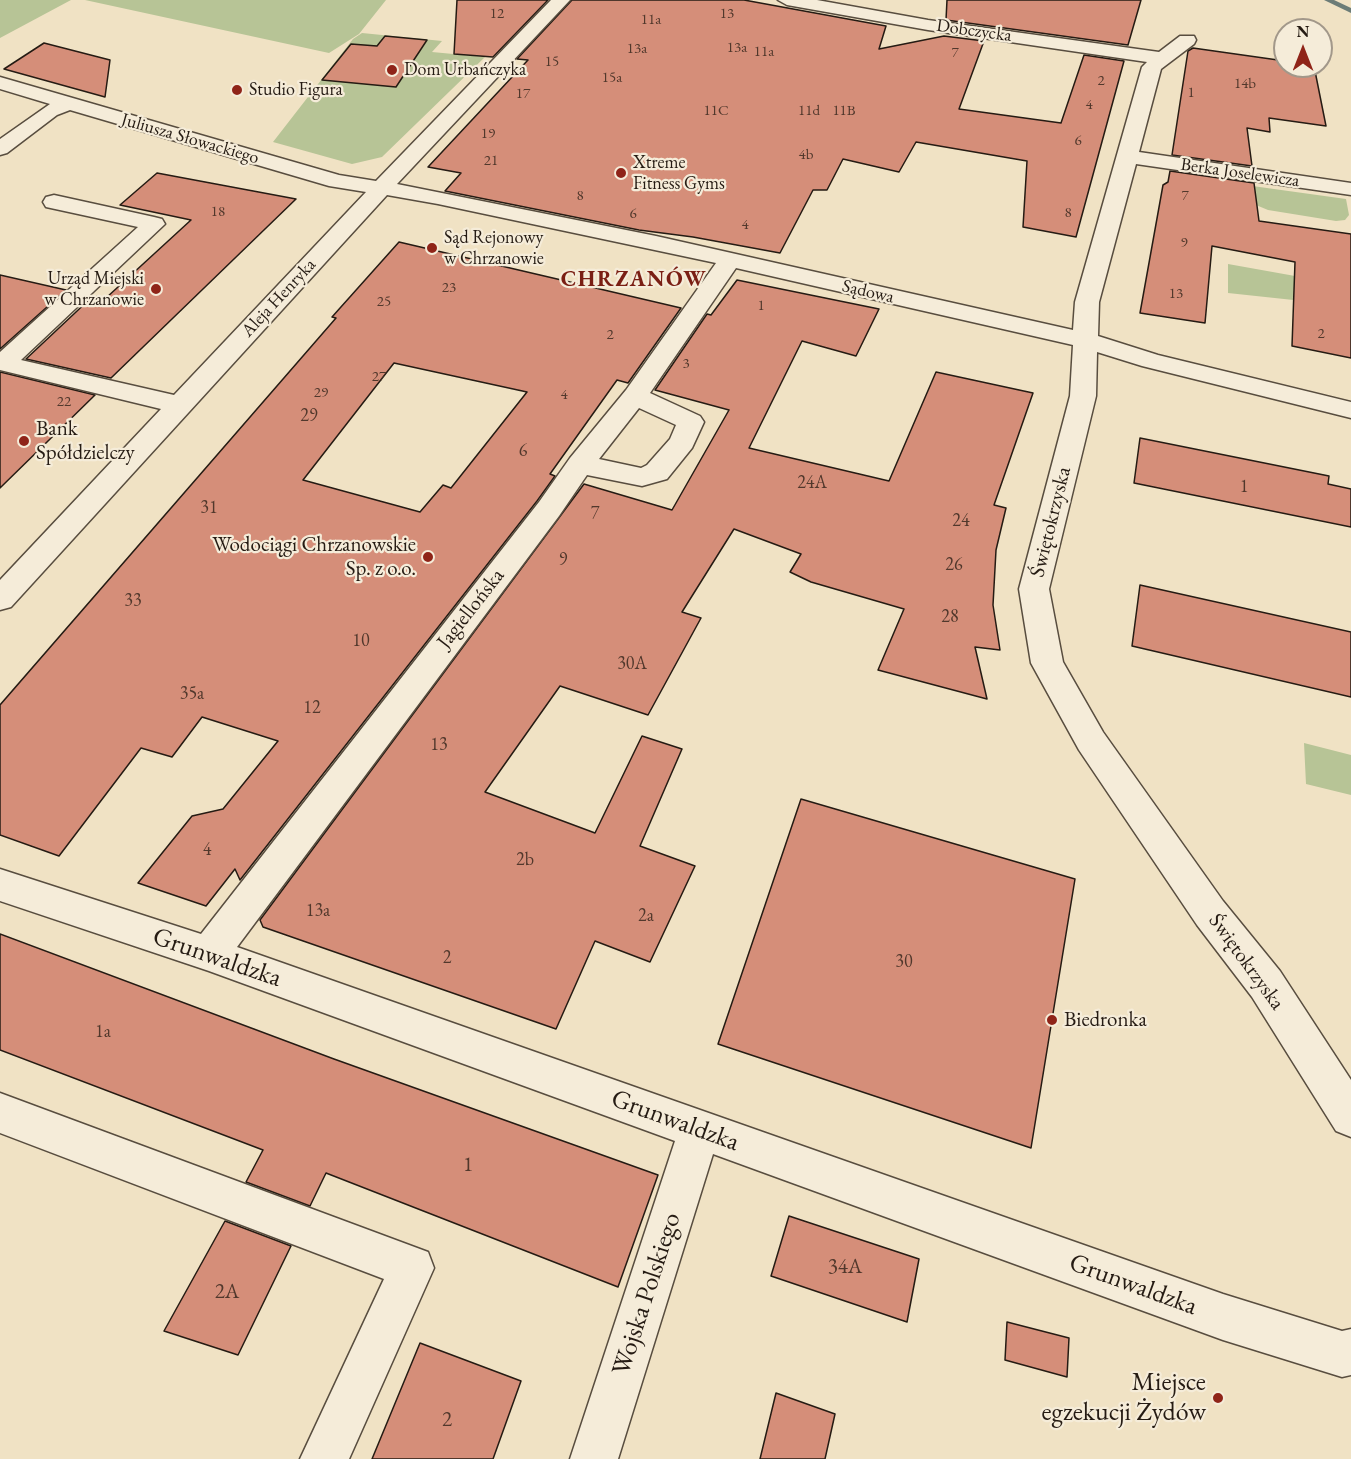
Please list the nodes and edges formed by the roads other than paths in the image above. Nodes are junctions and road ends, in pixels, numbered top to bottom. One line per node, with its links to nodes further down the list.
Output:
1 (561, 0): 9 (street, Aleja Henryka)
2 (787, 0): 4 (street, Dobczycka)
3 (1187, 40): 4 (street, Świętokrzyska)
4 (1161, 58): 8 (street, Świętokrzyska)
5 (0, 83): 6 (street, Juliusza Słowackiego)
6 (66, 104): 7 (street); 9 (street, Juliusza Słowackiego)
7 (0, 149)
8 (1129, 157): 10 (street, Berka Joselewicza); 13 (street, Świętokrzyska)
9 (382, 188): 12 (street, Sądowa); 15 (street, Aleja Henryka)
10 (1351, 189)
11 (54, 202): 15 (street)
12 (729, 261): 13 (street, Sądowa); 14 (street, Jagiellońska)
13 (1087, 341): 16 (street, Sądowa); 22 (street, Świętokrzyska)
14 (635, 396): 17 (street, Jagiellońska); 17 (street)
15 (180, 405): 18 (street, Aleja Henryka)
16 (1351, 410)
17 (580, 464): 20 (street, Jagiellońska)
18 (0, 599)
19 (0, 885): 20 (street, Grunwaldzka)
20 (208, 954): 23 (street, Grunwaldzka)
21 (0, 1113): 25 (street)
22 (1351, 1117)
23 (700, 1129): 24 (street, Grunwaldzka); 26 (street, Wojska Polskiego)
24 (1351, 1352)
25 (324, 1459)
26 (594, 1459)

